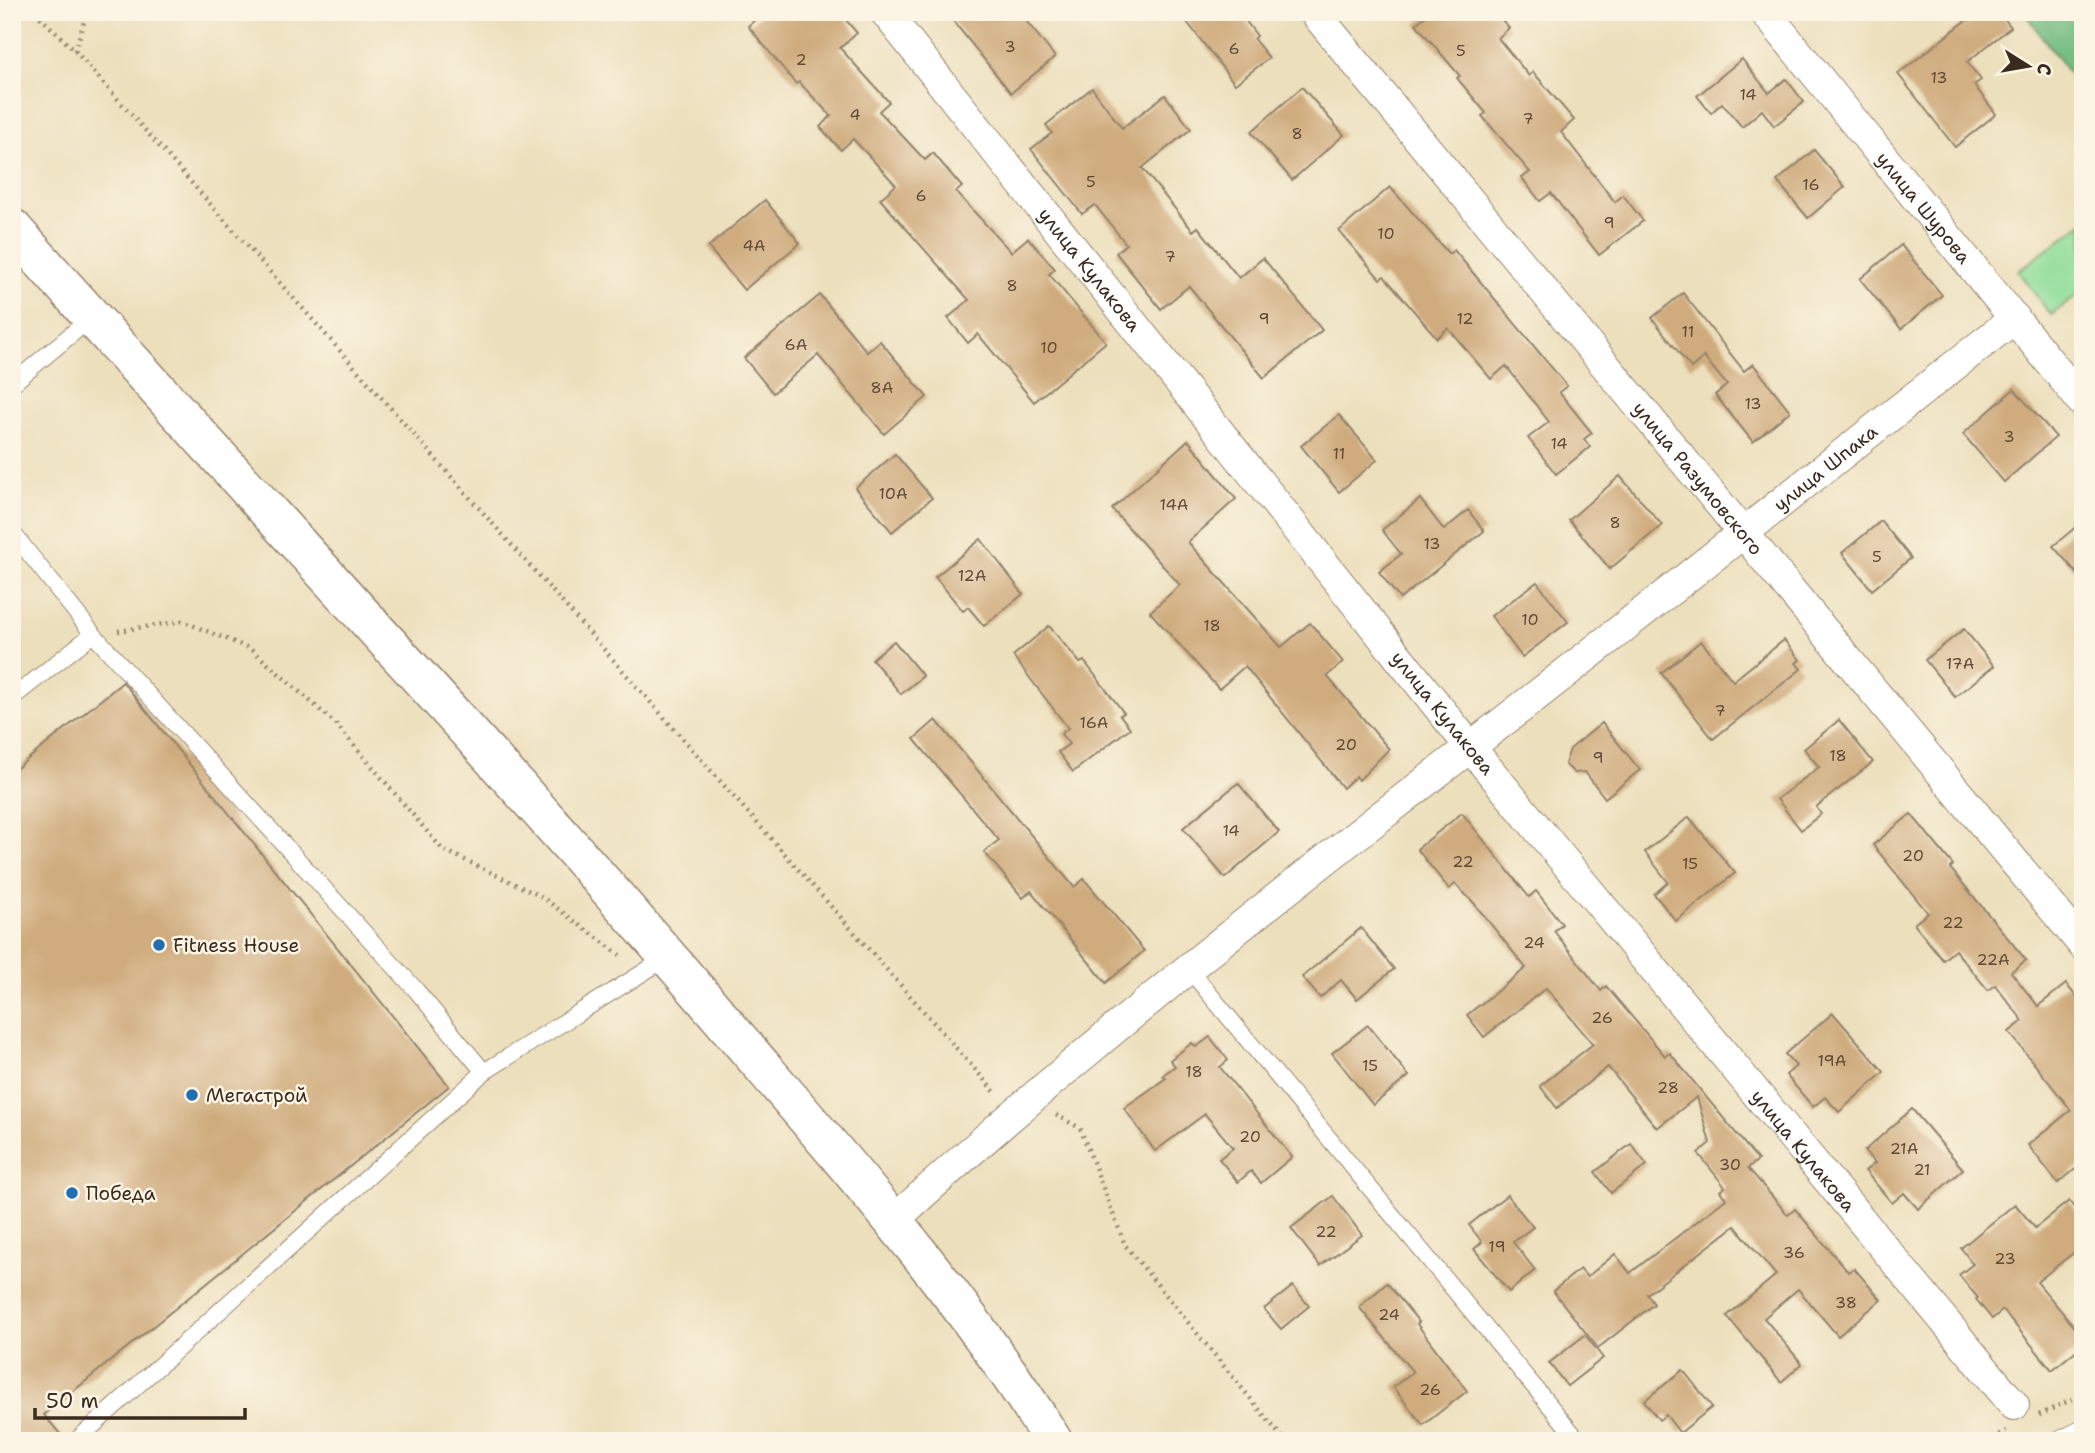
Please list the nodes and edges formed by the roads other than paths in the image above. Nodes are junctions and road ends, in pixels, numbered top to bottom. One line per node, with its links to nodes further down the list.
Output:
1 (885, 12): 13 (street, улица Кулакова)
2 (1314, 12): 9 (street, улица Разумовского)
3 (1765, 12): 6 (street, улица Шурова)
4 (12, 228): 5 (street)
5 (92, 317): 7 (lane); 15 (street)
6 (2015, 318): 8 (street, улица Шурова); 9 (street, улица Шпака)
7 (12, 384)
8 (2083, 403)
9 (1742, 531): 13 (street, улица Шпака); 14 (street, улица Разумовского)
10 (12, 532): 11 (lane)
11 (93, 634): 12 (lane); 17 (lane)
12 (12, 698)
13 (1470, 747): 16 (street, улица Шпака); 19 (street, улица Кулакова)
14 (2083, 945)
15 (656, 964): 17 (lane); 18 (street)
16 (1188, 968): 18 (street, улица Шпака); 23 (lane)
17 (484, 1072): 21 (lane)
18 (893, 1221): 22 (street)
19 (2014, 1405)
20 (2083, 1428): 24 (lane)
21 (76, 1441)
22 (1053, 1441)
23 (1579, 1441)
24 (2056, 1441)

